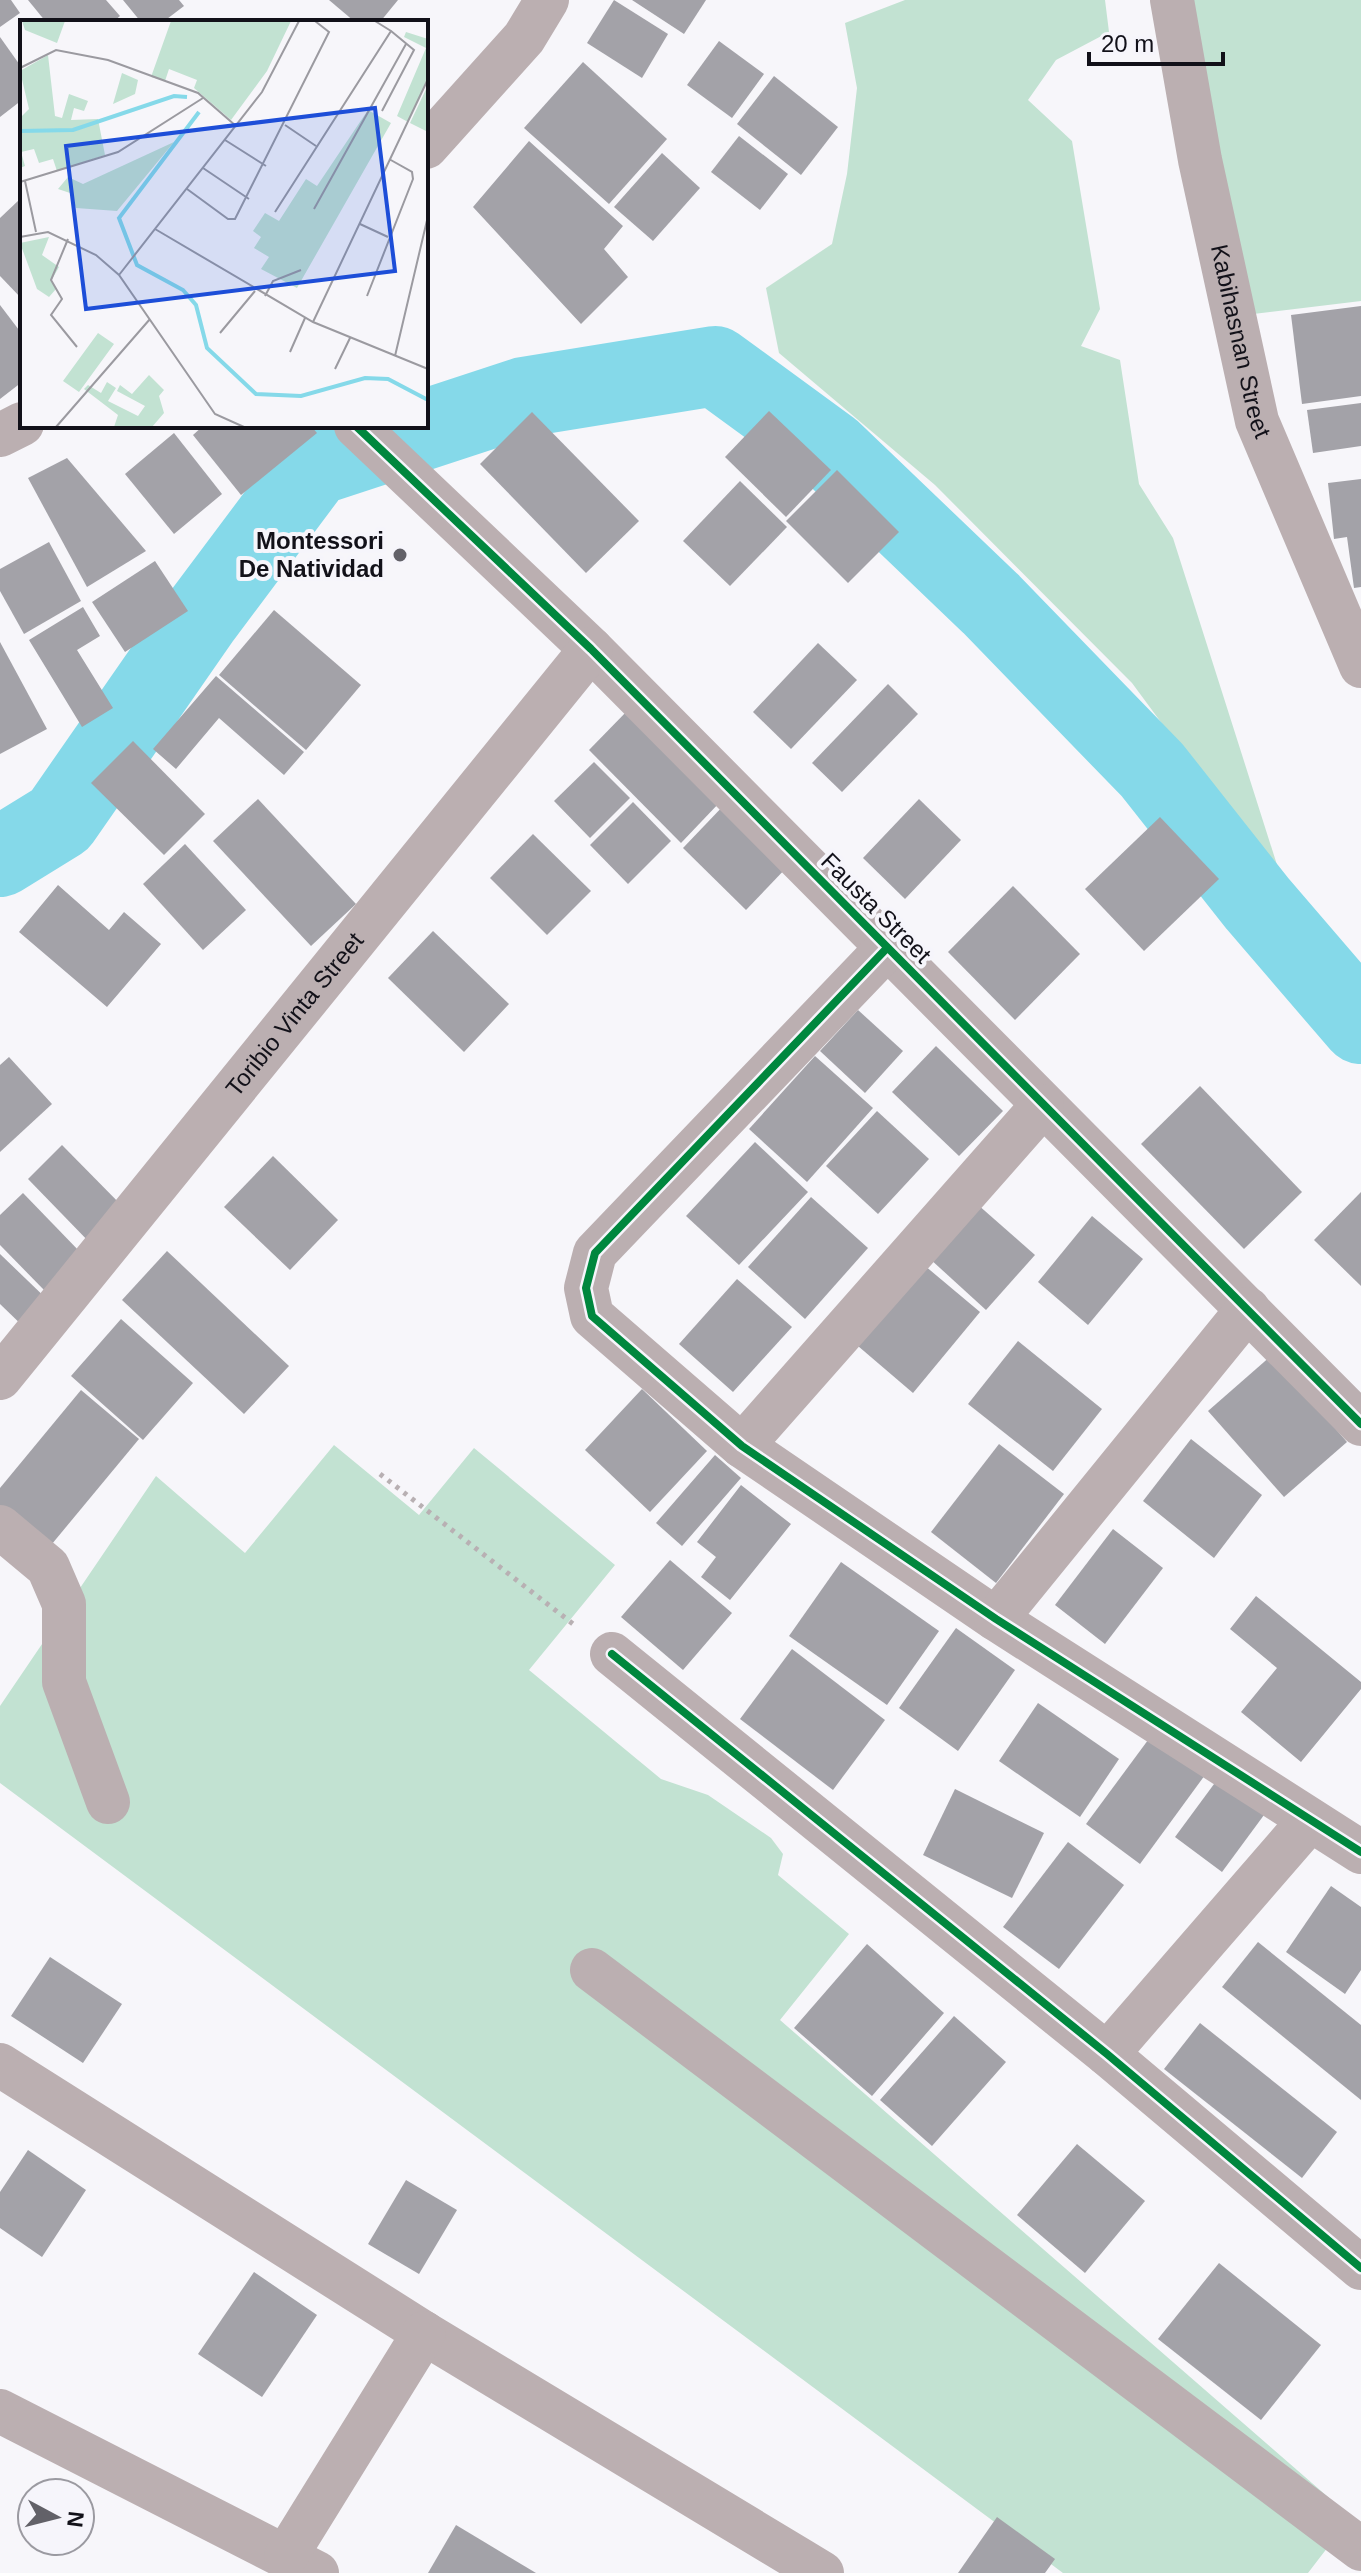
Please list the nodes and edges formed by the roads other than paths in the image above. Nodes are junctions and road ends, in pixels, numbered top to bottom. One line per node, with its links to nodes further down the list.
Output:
1 (547, 0): 3 (street)
2 (1172, 0): 8 (street, Kabihasnan Street)
3 (428, 145)
4 (20, 425): 6 (street)
5 (358, 428): 7 (street, Fausta Street)
6 (0, 435)
7 (591, 649): 9 (street, Fausta Street); 12 (street, Toribio Vinta Street)
8 (1361, 666)
9 (887, 948): 10 (street, Fausta Street); 14 (street)
10 (1042, 1106): 11 (street, Fausta Street); 14 (street)
11 (1248, 1309): 13 (street, Fausta Street); 16 (street)
12 (0, 1378)
13 (1359, 1419)
14 (742, 1446): 16 (street)
15 (0, 1527): 18 (street)
16 (996, 1619): 19 (street)
17 (612, 1654): 22 (street)
18 (108, 1802)
19 (1310, 1820): 20 (street); 22 (street)
20 (1361, 1852)
21 (592, 1970): 27 (street)
22 (1107, 2054): 24 (street)
23 (0, 2065): 25 (street)
24 (1361, 2268)
25 (424, 2333): 28 (street); 29 (street)
26 (0, 2411): 28 (street)
27 (1361, 2549)
28 (302, 2564)
29 (822, 2573)

